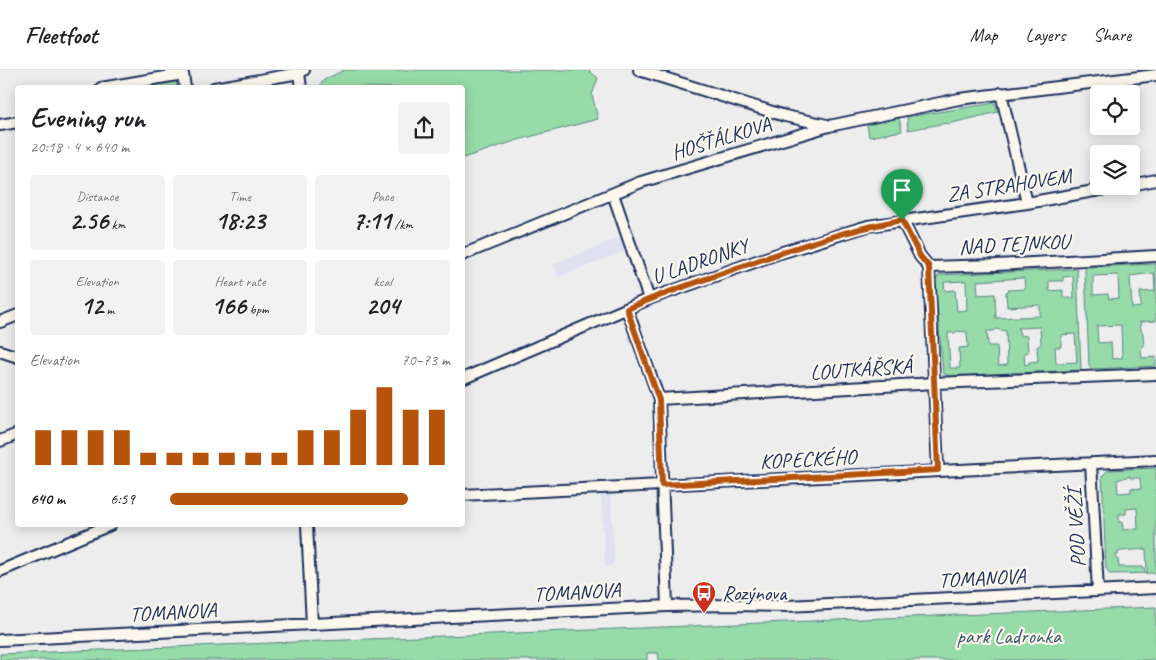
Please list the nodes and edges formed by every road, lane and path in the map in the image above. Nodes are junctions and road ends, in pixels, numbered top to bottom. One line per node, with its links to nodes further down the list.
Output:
1 (639, 70): 11 (street)
2 (302, 71): 6 (street); 7 (street)
3 (1156, 74): 8 (street, HOŠŤÁLKOVA)
4 (119, 85): 5 (street)
5 (185, 85)
6 (230, 85)
7 (301, 85)
8 (1001, 93): 11 (street, HOŠŤÁLKOVA); 16 (street)
9 (15, 122): 10 (street)
10 (0, 125)
11 (829, 126): 15 (street, HOŠŤÁLKOVA)
12 (1156, 180): 13 (street)
13 (1140, 183)
14 (1090, 192): 16 (street, ZA STRAHOVEM)
15 (613, 194): 18 (street, HOŠŤÁLKOVA); 21 (street)
16 (1027, 203): 17 (street, ZA STRAHOVEM)
17 (902, 220): 20 (street, NAD TEJNKOU); 21 (street, U LADRONKY)
18 (465, 254)
19 (1156, 256): 20 (street, NAD TEJNKOU)
20 (929, 267): 29 (street)
21 (649, 299): 22 (street, U LADRONKY)
22 (627, 309): 28 (street, U LADRONKY); 30 (street)
23 (15, 316): 24 (street)
24 (0, 322)
25 (0, 351): 26 (street)
26 (15, 356)
27 (1156, 374): 29 (street, LOUTKÁŘSKÁ)
28 (465, 378)
29 (935, 383): 30 (street, LOUTKÁŘSKÁ); 35 (street)
30 (659, 400): 36 (street)
31 (15, 435): 32 (street)
32 (0, 441)
33 (1156, 460): 34 (street, KOPECKÉHO)
34 (1091, 463): 35 (street, KOPECKÉHO); 42 (street, POD VĚŽÍ)
35 (938, 470): 36 (street, KOPECKÉHO)
36 (662, 485): 37 (street, KOPECKÉHO); 43 (street)
37 (465, 495)
38 (105, 527): 40 (street)
39 (307, 527): 44 (street)
40 (0, 570)
41 (1156, 588): 42 (street, TOMANOVA)
42 (1098, 591): 43 (street, TOMANOVA)
43 (668, 606): 44 (street, TOMANOVA)
44 (312, 624): 45 (street, TOMANOVA)
45 (0, 640)

